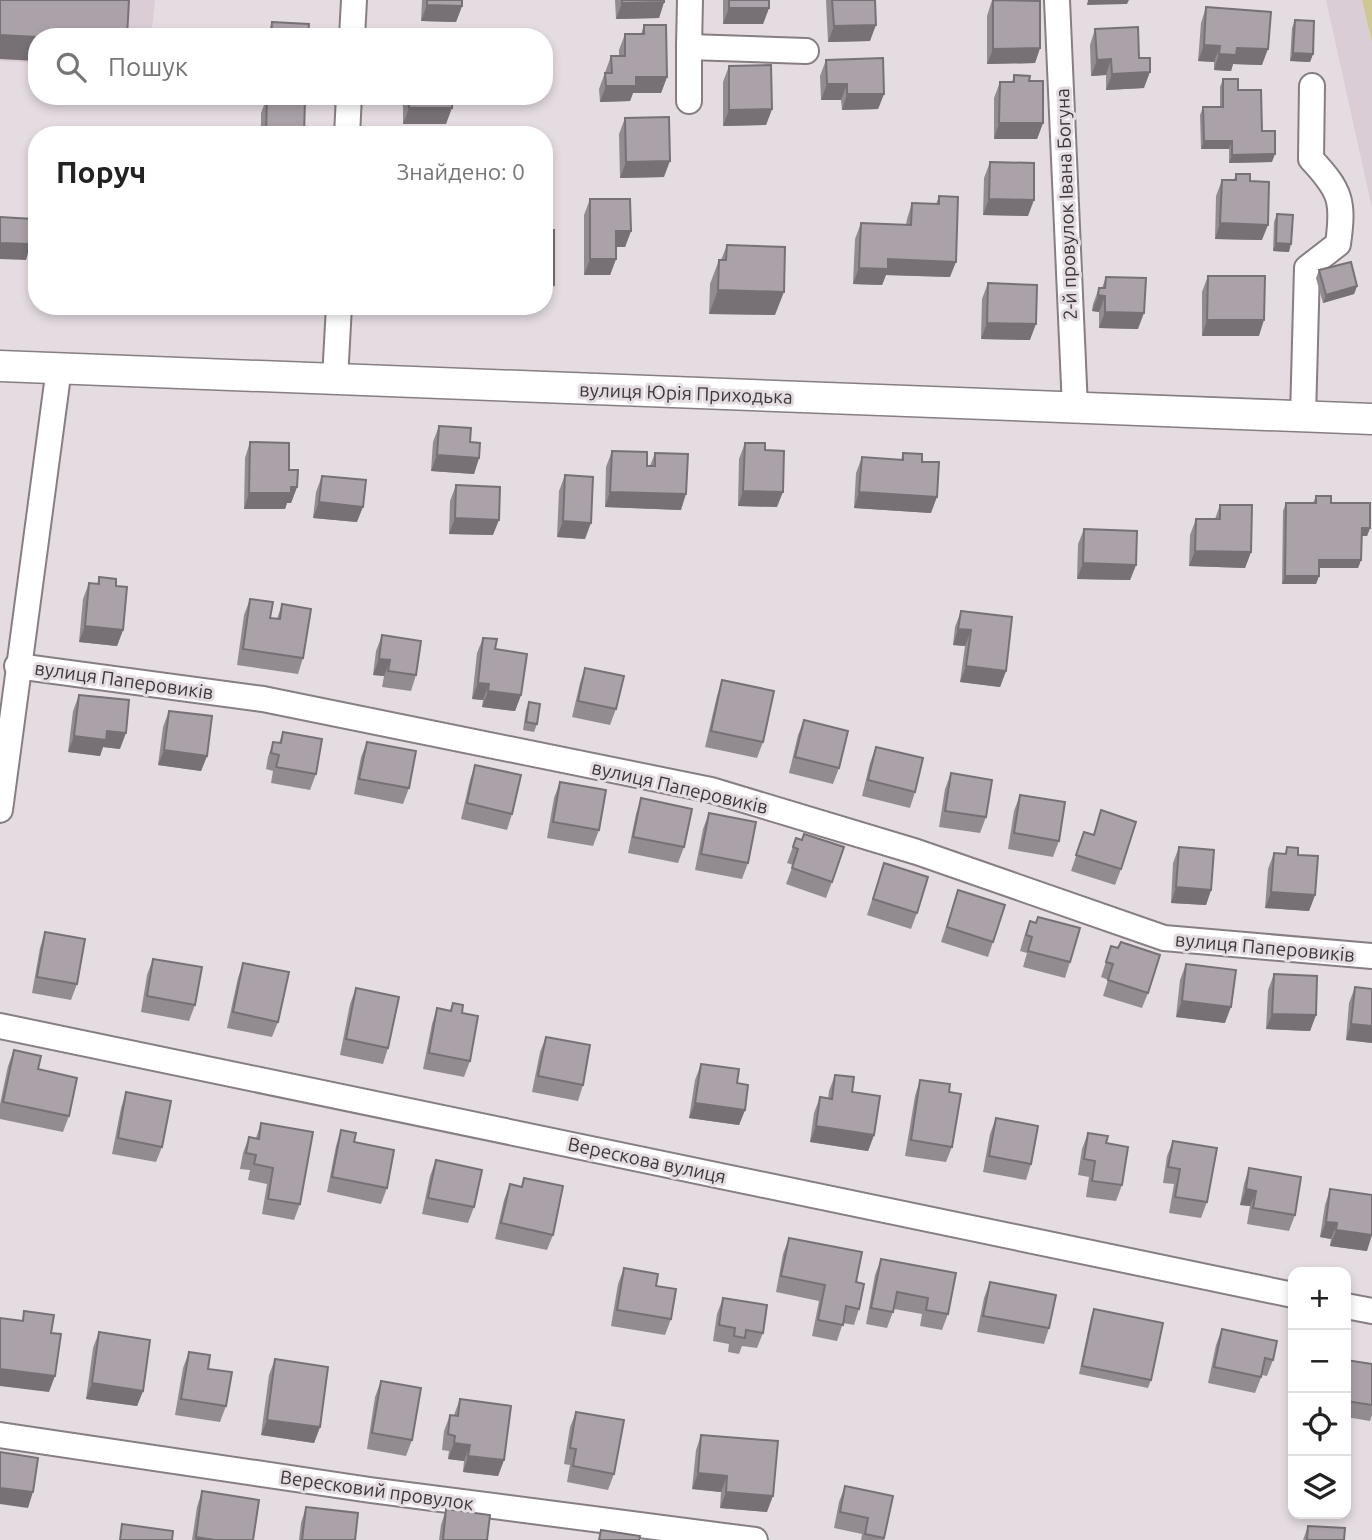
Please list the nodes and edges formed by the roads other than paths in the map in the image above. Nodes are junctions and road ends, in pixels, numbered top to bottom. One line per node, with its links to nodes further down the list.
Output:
1 (354, 0): 4 (street)
2 (690, 0): 5 (street)
3 (1057, 0): 15 (street, 2-й провулок Івана Богуна)
4 (352, 28)
5 (689, 47): 6 (street); 8 (street)
6 (806, 51)
7 (1312, 86): 16 (street)
8 (689, 102)
9 (349, 105): 10 (street)
10 (347, 126)
11 (339, 315): 14 (street)
12 (0, 366): 13 (street, вулиця Юрія Приходька)
13 (60, 368): 14 (street, вулиця Юрія Приходька); 18 (street)
14 (335, 379): 15 (street, вулиця Юрія Приходька)
15 (1075, 408): 16 (street, вулиця Юрія Приходька)
16 (1303, 416): 17 (street, вулиця Юрія Приходька)
17 (1372, 419)
18 (17, 666): 19 (street); 20 (street, вулиця Паперовиків)
19 (0, 810)
20 (1372, 956)
21 (0, 1026): 22 (street, Верескова вулиця)
22 (1288, 1294)
23 (1351, 1307): 24 (street)
24 (1372, 1311)
25 (0, 1435): 26 (street, Вересковий провулок)
26 (755, 1540)

